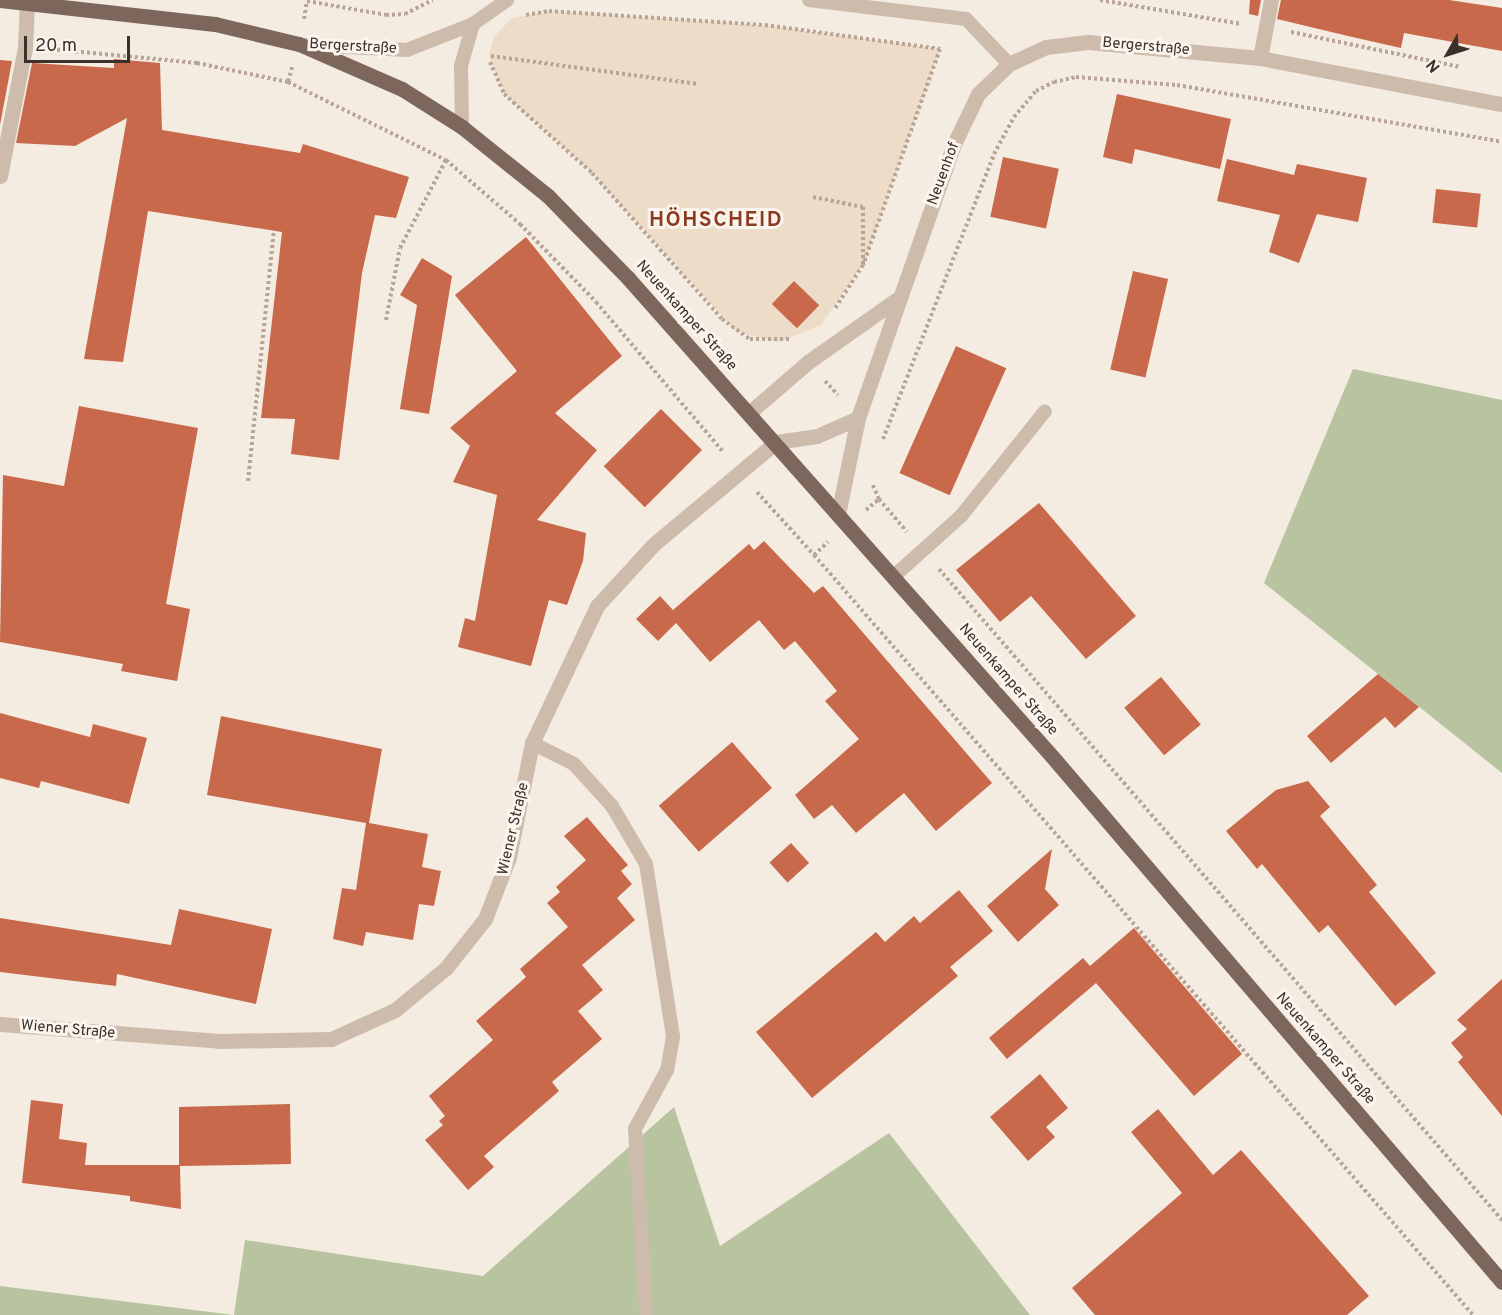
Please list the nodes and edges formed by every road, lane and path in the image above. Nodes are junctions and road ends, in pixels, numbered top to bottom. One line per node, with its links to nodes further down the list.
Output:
1 (0, 0): 6 (main road, Neuenkamper Straße)
2 (507, 0): 8 (lane, Bergerstraße)
3 (809, 0): 15 (lane)
4 (1100, 0): 9 (path)
5 (1271, 0): 9 (street)
6 (27, 3): 10 (main road, Neuenkamper Straße); 11 (street)
7 (519, 16): 25 (path)
8 (473, 24): 10 (lane, Bergerstraße); 20 (lane)
9 (1266, 27): 14 (street); 16 (path)
10 (299, 44): 20 (main road, Neuenkamper Straße)
11 (25, 47): 17 (path); 22 (street)
12 (489, 47): 13 (path)
13 (489, 56): 18 (path); 30 (path)
14 (1260, 58): 15 (street, Bergerstraße); 19 (street, Bergerstraße)
15 (1009, 64): 26 (street, Neuenhof)
16 (1468, 68)
17 (288, 82)
18 (698, 84)
19 (1502, 105)
20 (462, 127): 33 (main road, Neuenkamper Straße)
21 (1502, 142): 34 (path)
22 (0, 176)
23 (813, 197): 25 (path)
24 (274, 230): 37 (path)
25 (863, 265): 27 (path)
26 (900, 297): 31 (street); 34 (street, Neuenhof)
27 (826, 319)
28 (386, 320): 36 (path)
29 (798, 337): 30 (path)
30 (789, 340): 31 (path)
31 (808, 362): 33 (street); 34 (path)
32 (1045, 411): 40 (lane)
33 (749, 413): 35 (main road, Neuenkamper Straße)
34 (858, 418): 35 (street); 39 (street, Neuenhof)
35 (776, 442): 36 (street, Wiener Straße); 39 (main road, Neuenkamper Straße)
36 (740, 472): 43 (street, Wiener Straße)
37 (248, 481)
38 (879, 499): 40 (path)
39 (838, 514): 42 (main road, Neuenkamper Straße)
40 (924, 552): 42 (lane); 45 (path)
41 (814, 555): 48 (path)
42 (892, 577): 46 (main road, Neuenkamper Straße)
43 (532, 743): 44 (street, Wiener Straße); 47 (lane)
44 (0, 1024)
45 (1502, 1220)
46 (1502, 1282)
47 (646, 1315)
48 (1473, 1315)

